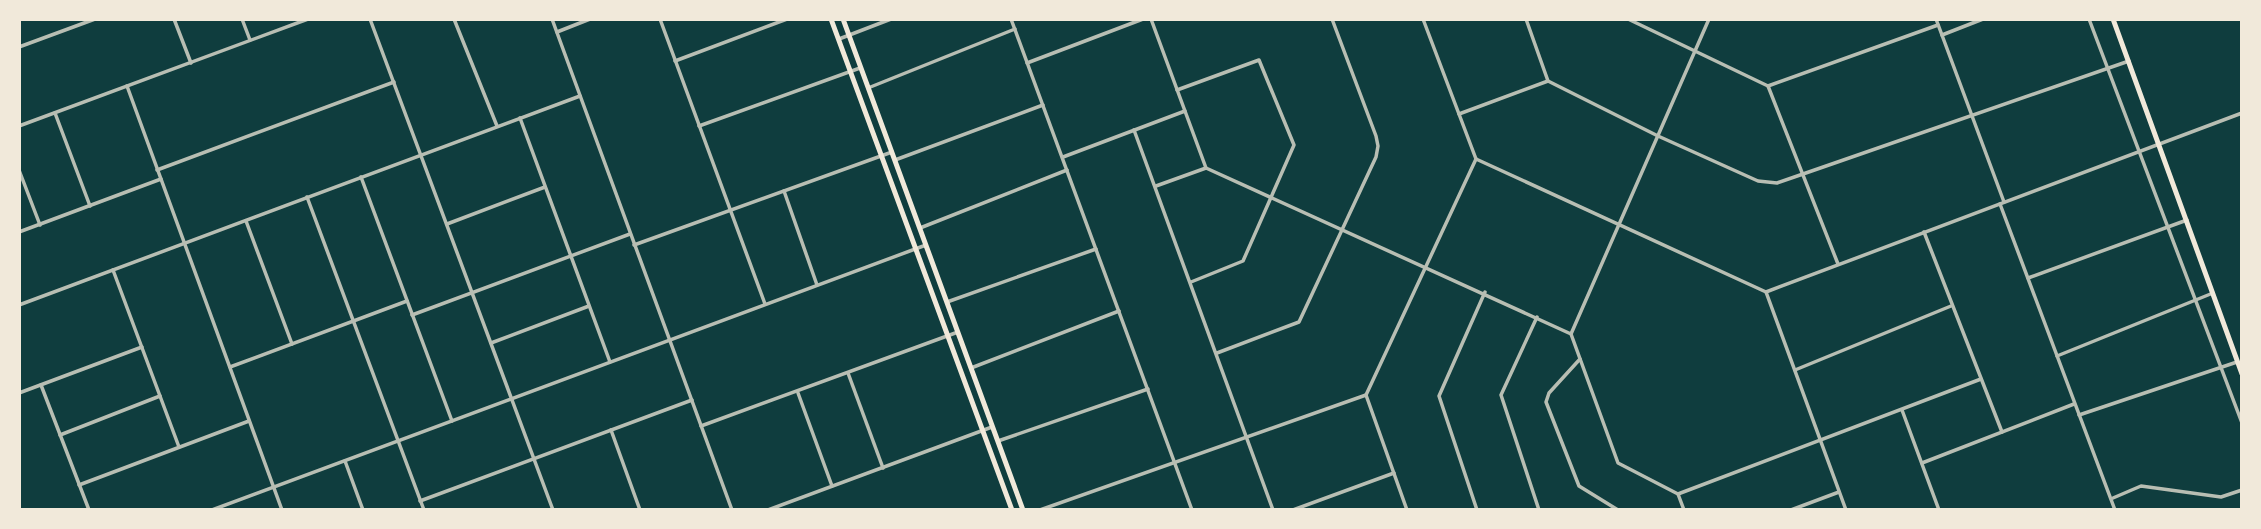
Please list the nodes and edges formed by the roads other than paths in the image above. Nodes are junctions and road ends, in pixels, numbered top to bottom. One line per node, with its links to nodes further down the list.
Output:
1 (95, 19): 33 (street)
2 (174, 19): 37 (street)
3 (242, 19): 32 (street)
4 (308, 19): 32 (street)
5 (370, 19): 43 (street)
6 (454, 19): 57 (street)
7 (552, 19): 28 (street)
8 (590, 19): 28 (street)
9 (660, 19): 35 (street)
10 (788, 19): 35 (street)
11 (831, 19): 31 (main road)
12 (843, 19): 30 (main road)
13 (891, 19): 30 (street)
14 (1011, 19): 27 (street)
15 (1143, 19): 38 (street)
16 (1151, 19): 47 (street)
17 (1332, 19): 90 (street)
18 (1423, 19): 53 (street)
19 (1526, 19): 42 (street)
20 (1628, 19): 34 (street)
21 (1709, 19): 34 (street)
22 (1936, 19): 26 (street)
23 (1983, 19): 29 (street)
24 (2090, 19): 40 (street)
25 (2113, 19): 36 (main road)
26 (1938, 25): 29 (street); 45 (street)
27 (1015, 29): 38 (street); 46 (street)
28 (557, 32): 48 (street)
29 (1942, 35): 54 (street)
30 (849, 36): 31 (street); 39 (main road)
31 (838, 39): 41 (main road)
32 (250, 41): 37 (street)
33 (19, 47)
34 (1696, 51): 45 (street); 60 (street)
35 (675, 61): 58 (street)
36 (2129, 61): 40 (street); 61 (main road)
37 (191, 63): 44 (street)
38 (1027, 63): 49 (street)
39 (860, 68): 41 (street); 46 (main road)
40 (2108, 68): 54 (street); 62 (street)
41 (850, 72): 58 (street); 65 (main road)
42 (1548, 81): 53 (street); 60 (street)
43 (394, 82): 64 (street); 71 (street)
44 (127, 86): 51 (street); 71 (street)
45 (1768, 86): 73 (street)
46 (868, 88): 63 (main road)
47 (1177, 90): 50 (street); 79 (street)
48 (580, 96): 55 (street); 94 (street)
49 (1043, 105): 66 (street); 68 (street)
50 (1185, 111): 59 (street); 69 (street)
51 (55, 113): 56 (street); 82 (street)
52 (2242, 113): 61 (street)
53 (1459, 114): 67 (street)
54 (1972, 115): 73 (street); 81 (street)
55 (520, 118): 57 (street); 77 (street)
56 (19, 126)
57 (497, 126): 64 (street)
58 (699, 126): 83 (street)
59 (1134, 130): 66 (street); 76 (street)
60 (1658, 136): 73 (street); 87 (street)
61 (2160, 144): 62 (street); 85 (main road)
62 (2138, 151): 81 (street); 91 (street)
63 (892, 152): 65 (street); 68 (main road)
64 (421, 155): 74 (street); 86 (street)
65 (881, 156): 78 (street); 98 (main road)
66 (1062, 157): 72 (street)
67 (1476, 159): 87 (street); 102 (street)
68 (895, 160): 89 (main road)
69 (1206, 167): 76 (street); 79 (street)
70 (19, 170): 88 (street)
71 (157, 170): 75 (street)
72 (1067, 170): 89 (street); 99 (street)
73 (1803, 174): 101 (street)
74 (361, 177): 80 (street); 112 (street)
75 (161, 179): 82 (street); 95 (street)
76 (1155, 186): 105 (street)
77 (545, 187): 86 (street); 100 (street)
78 (783, 191): 83 (street); 106 (street)
79 (1272, 195): 90 (street); 105 (street)
80 (307, 197): 84 (street); 121 (street)
81 (2002, 203): 93 (street); 104 (street)
82 (90, 206): 88 (street)
83 (730, 210): 97 (street); 114 (street)
84 (246, 220): 95 (street); 127 (street)
85 (2187, 220): 91 (street); 110 (main road)
86 (447, 224): 107 (street)
87 (1619, 224): 109 (street); 123 (street)
88 (40, 225): 92 (street)
89 (920, 228): 96 (main road)
90 (1343, 228): 102 (street); 129 (street)
91 (2168, 228): 104 (street); 111 (street)
92 (19, 232)
93 (1924, 232): 101 (street); 117 (street)
94 (630, 234): 97 (street); 100 (street)
95 (184, 243): 103 (street); 134 (street)
96 (926, 244): 98 (street); 113 (main road)
97 (634, 245): 125 (street)
98 (915, 248): 106 (street); 124 (main road)
99 (1096, 249): 113 (street); 118 (street)
100 (571, 256): 107 (street); 116 (street)
101 (1838, 264): 109 (street)
102 (1425, 265): 108 (street); 145 (street)
103 (113, 270): 115 (street); 128 (street)
104 (2028, 278): 130 (street)
105 (1191, 282): 129 (street)
106 (817, 285): 114 (street)
107 (472, 292): 119 (street); 126 (street)
108 (1485, 292): 120 (street); 196 (street)
109 (1766, 292): 137 (street)
110 (2213, 293): 111 (street); 133 (main road)
111 (2196, 299): 130 (street); 136 (street)
112 (407, 301): 119 (street); 121 (street)
113 (947, 302): 122 (main road)
114 (765, 304): 125 (street)
115 (19, 305)
116 (589, 306): 126 (street); 132 (street)
117 (1951, 306): 137 (street); 140 (street)
118 (1119, 311): 135 (street); 142 (street)
119 (412, 315): 153 (street)
120 (1537, 317): 123 (street); 197 (street)
121 (353, 321): 127 (street); 162 (street)
122 (958, 332): 124 (street); 135 (main road)
123 (1570, 334): 131 (street)
124 (947, 336): 138 (street); 158 (main road)
125 (669, 340): 132 (street); 148 (street)
126 (491, 343): 147 (street)
127 (292, 344): 134 (street)
128 (142, 347): 141 (street); 146 (street)
129 (1217, 353): 161 (street)
130 (2057, 356): 149 (street)
131 (1580, 359): 177 (street); 198 (street)
132 (610, 362): 147 (street)
133 (2237, 362): 136 (street); 139 (main road)
134 (230, 367): 152 (street)
135 (971, 368): 156 (main road)
136 (2221, 368): 151 (street); 154 (street)
137 (1795, 370): 164 (street)
138 (848, 373): 143 (street); 170 (street)
139 (2242, 374)
140 (1980, 379): 150 (street); 159 (street)
141 (41, 385): 144 (street); 160 (street)
142 (1148, 389): 163 (street); 168 (street)
143 (797, 392): 155 (street); 173 (street)
144 (19, 393)
145 (1366, 395): 161 (street); 171 (street)
146 (160, 396): 160 (street); 165 (street)
147 (512, 398): 153 (street); 166 (street)
148 (692, 400): 155 (street); 157 (street)
149 (2074, 404): 151 (street); 159 (street)
150 (1902, 410): 164 (street); 169 (street)
151 (2079, 415): 178 (street)
152 (249, 421): 165 (street); 174 (street)
153 (452, 421): 162 (street)
154 (2242, 423)
155 (701, 426): 187 (street)
156 (992, 427): 158 (street); 163 (main road)
157 (611, 430): 166 (street); 186 (street)
158 (982, 430): 170 (street); 189 (main road)
159 (2001, 432): 169 (street)
160 (60, 435): 172 (street)
161 (1247, 437): 168 (street); 193 (street)
162 (398, 441): 167 (street); 179 (street)
163 (998, 441): 190 (main road)
164 (1822, 441): 176 (street); 177 (street)
165 (179, 447): 172 (street)
166 (534, 458): 179 (street); 185 (street)
167 (345, 461): 174 (street); 183 (street)
168 (1175, 462): 191 (street); 192 (street)
169 (1922, 463): 202 (street)
170 (883, 467): 173 (street)
171 (1394, 474): 194 (street); 195 (street)
172 (79, 485): 180 (street)
173 (832, 486): 188 (street)
174 (274, 487): 181 (street); 182 (street)
175 (2242, 490): 178 (street)
176 (1839, 492): 200 (street); 201 (street)
177 (1678, 494): 199 (street)
178 (2113, 498): 203 (street)
179 (420, 501): 184 (street)
180 (89, 510)
181 (212, 510)
182 (282, 510)
183 (363, 510)
184 (424, 510)
185 (553, 510)
186 (640, 510)
187 (732, 510)
188 (768, 510)
189 (1012, 510)
190 (1023, 510)
191 (1040, 510)
192 (1192, 510)
193 (1273, 510)
194 (1293, 510)
195 (1407, 510)
196 (1477, 510)
197 (1539, 510)
198 (1618, 510)
199 (1684, 510)
200 (1791, 510)
201 (1846, 510)
202 (1940, 510)
203 (2115, 510)

